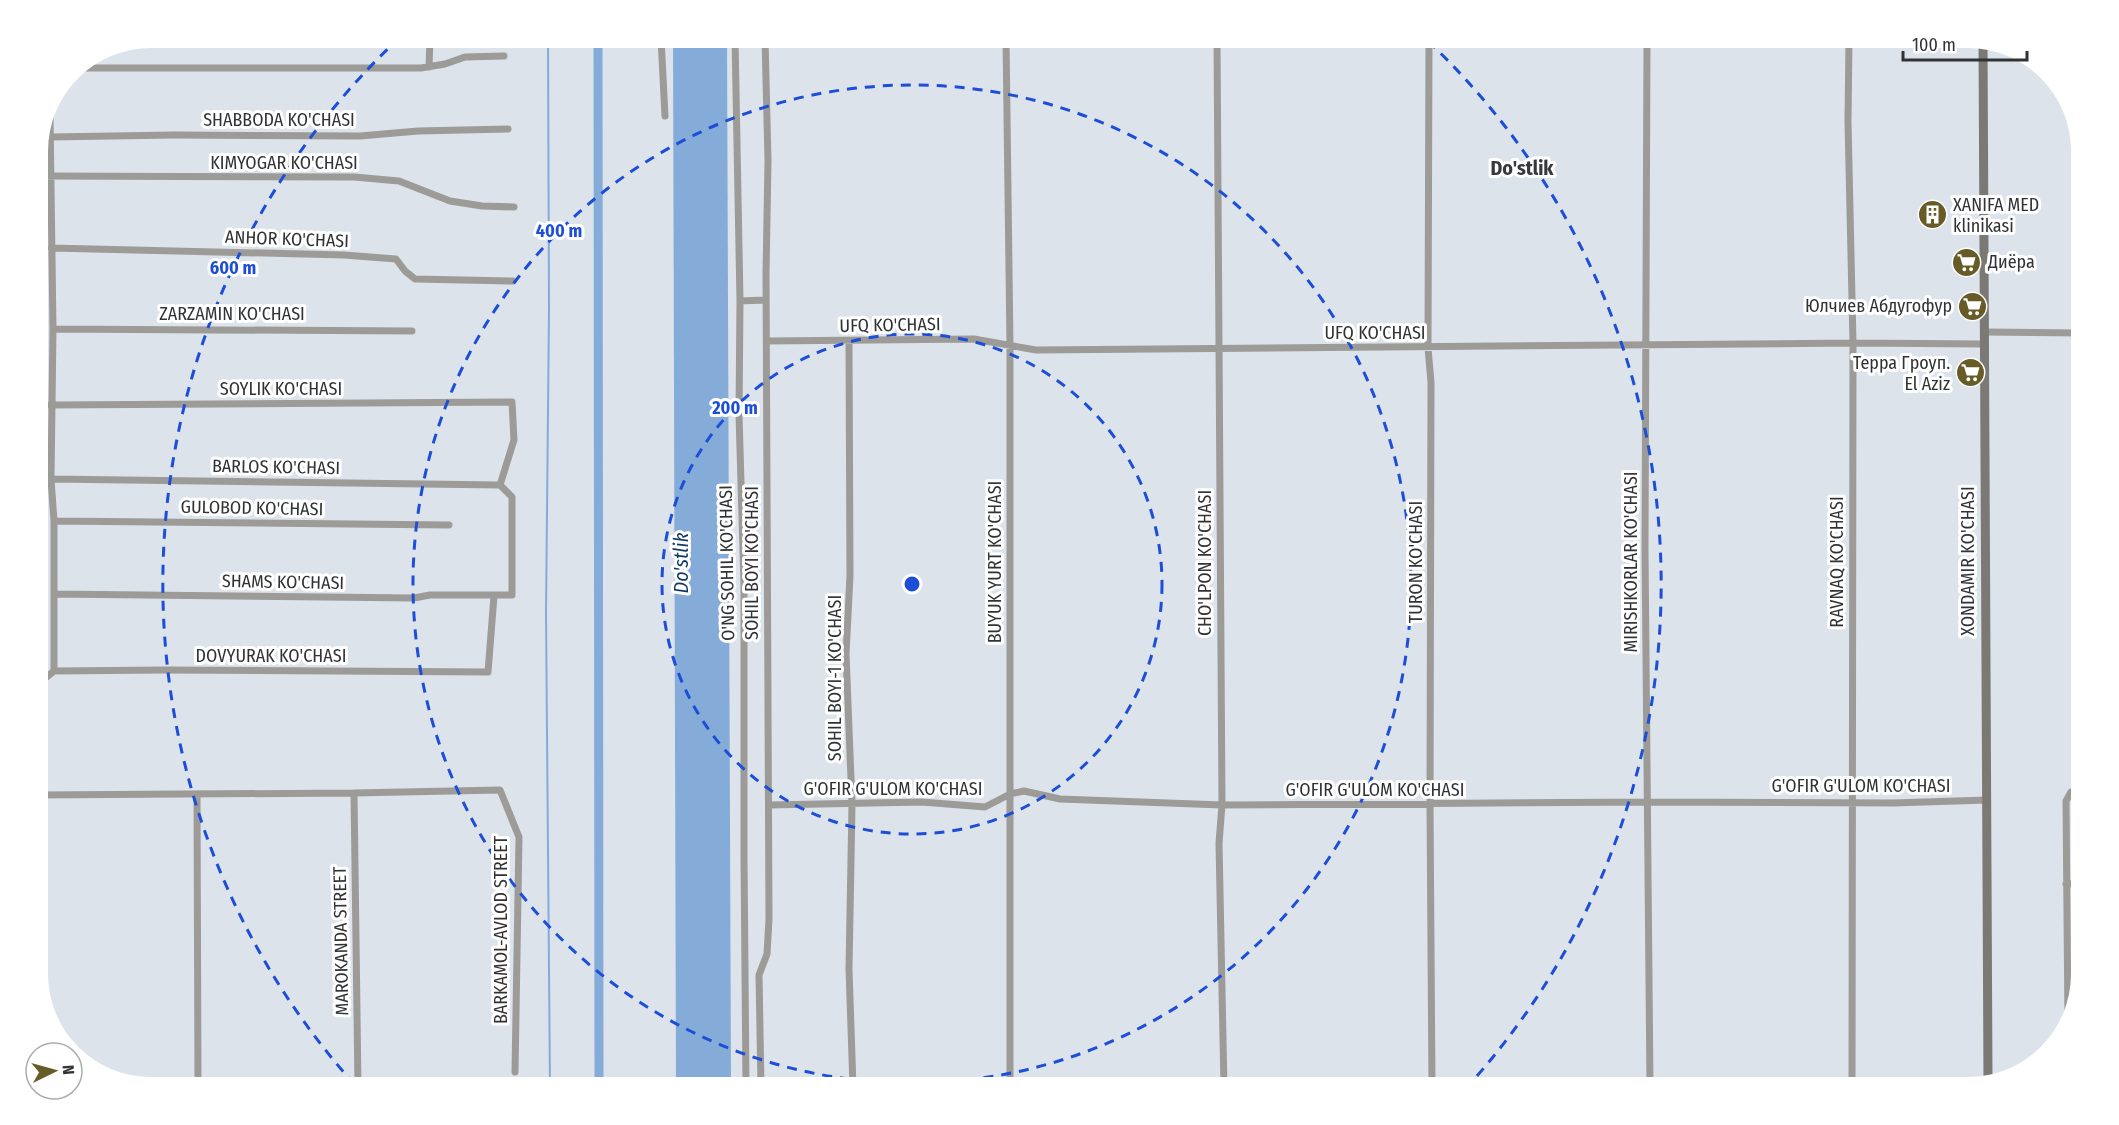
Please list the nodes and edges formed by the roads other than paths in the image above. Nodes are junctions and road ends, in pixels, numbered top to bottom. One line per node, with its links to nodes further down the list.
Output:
1 (430, 48): 12 (street)
2 (662, 48): 14 (street)
3 (735, 48): 22 (street, O'NG SOHIL KO'CHASI)
4 (765, 48): 21 (street, SOHIL BOYI KO'CHASI)
5 (1006, 48): 32 (street, BUYUK YURT KO'CHASI)
6 (1217, 48): 34 (street, CHO'LPON KO'CHASI)
7 (1429, 48): 33 (street, TURON KO'CHASI)
8 (1647, 48): 30 (street, MIRISHKORLAR KO'CHASI)
9 (1849, 48): 29 (street, RAVNAQ KO'CHASI)
10 (1983, 50): 25 (main road, XONDAMIR KO'CHASI)
11 (504, 56): 12 (street)
12 (429, 67): 13 (street)
13 (91, 68)
14 (665, 116)
15 (508, 129): 16 (street, SHABBODA KO'CHASI)
16 (50, 137): 17 (street)
17 (50, 175): 18 (street, KIMYOGAR KO'CHASI); 19 (street)
18 (514, 207)
19 (51, 249): 20 (street, ANHOR KO'CHASI); 23 (street)
20 (513, 281)
21 (766, 300): 22 (street); 27 (street, SOHIL BOYI KO'CHASI)
22 (740, 301): 64 (street, O'NG SOHIL KO'CHASI)
23 (52, 329): 24 (street, ZARZAMIN KO'CHASI); 35 (street)
24 (412, 331)
25 (1984, 332): 26 (street); 31 (main road, XONDAMIR KO'CHASI)
26 (2071, 333)
27 (767, 341): 28 (street, UFQ KO'CHASI); 53 (street, SOHIL BOYI KO'CHASI)
28 (849, 341): 32 (street, UFQ KO'CHASI); 52 (street, SOHIL BOYI-1 KO'CHASI)
29 (1853, 342): 30 (street, UFQ KO'CHASI); 31 (street, UFQ KO'CHASI); 51 (street, RAVNAQ KO'CHASI)
30 (1646, 344): 33 (street, UFQ KO'CHASI); 50 (street, MIRISHKORLAR KO'CHASI)
31 (1983, 344): 49 (main road, XONDAMIR KO'CHASI)
32 (1010, 346): 34 (street, UFQ KO'CHASI); 46 (street, BUYUK YURT KO'CHASI)
33 (1428, 348): 34 (street, UFQ KO'CHASI); 55 (street, TURON KO'CHASI)
34 (1218, 349): 54 (street, CHO'LPON KO'CHASI)
35 (50, 405): 36 (street); 37 (street, SOYLIK KO'CHASI)
36 (51, 478): 37 (street, BARLOS KO'CHASI); 38 (street)
37 (500, 485): 41 (street, SHAMS KO'CHASI)
38 (54, 521): 39 (street, GULOBOD KO'CHASI); 40 (street)
39 (449, 525)
40 (54, 594): 41 (street, SHAMS KO'CHASI); 42 (street)
41 (494, 596): 42 (street, DOVYURAK KO'CHASI)
42 (54, 671): 43 (street)
43 (48, 676)
44 (354, 793): 45 (street); 60 (street, BARKAMOL-AVLOD STREET); 63 (street, MAROKANDA STREET)
45 (197, 794): 48 (street); 62 (street)
46 (1010, 794): 52 (street, G'OFIR G'ULOM KO'CHASI); 54 (street, G'OFIR G'ULOM KO'CHASI); 67 (street, BUYUK YURT KO'CHASI)
47 (2071, 794): 56 (street)
48 (48, 795)
49 (1987, 800): 51 (street, G'OFIR G'ULOM KO'CHASI); 61 (main road, XONDAMIR KO'CHASI)
50 (1647, 802): 51 (street, G'OFIR G'ULOM KO'CHASI); 55 (street, G'OFIR G'ULOM KO'CHASI); 70 (street, MIRISHKORLAR KO'CHASI)
51 (1851, 802): 71 (street, RAVNAQ KO'CHASI)
52 (852, 804): 53 (street, G'OFIR G'ULOM KO'CHASI); 66 (street, SOHIL BOYI-1 KO'CHASI)
53 (769, 805): 65 (street, SOHIL BOYI KO'CHASI)
54 (1222, 805): 55 (street, G'OFIR G'ULOM KO'CHASI); 68 (street, CHO'LPON KO'CHASI)
55 (1430, 805): 69 (street, TURON KO'CHASI)
56 (2066, 884): 57 (street); 58 (street)
57 (2071, 884)
58 (2068, 978): 59 (street)
59 (2068, 998)
60 (515, 1072)
61 (1988, 1075)
62 (198, 1077)
63 (358, 1077)
64 (746, 1077)
65 (761, 1077)
66 (853, 1077)
67 (1010, 1077)
68 (1224, 1077)
69 (1432, 1077)
70 (1650, 1077)
71 (1852, 1077)

